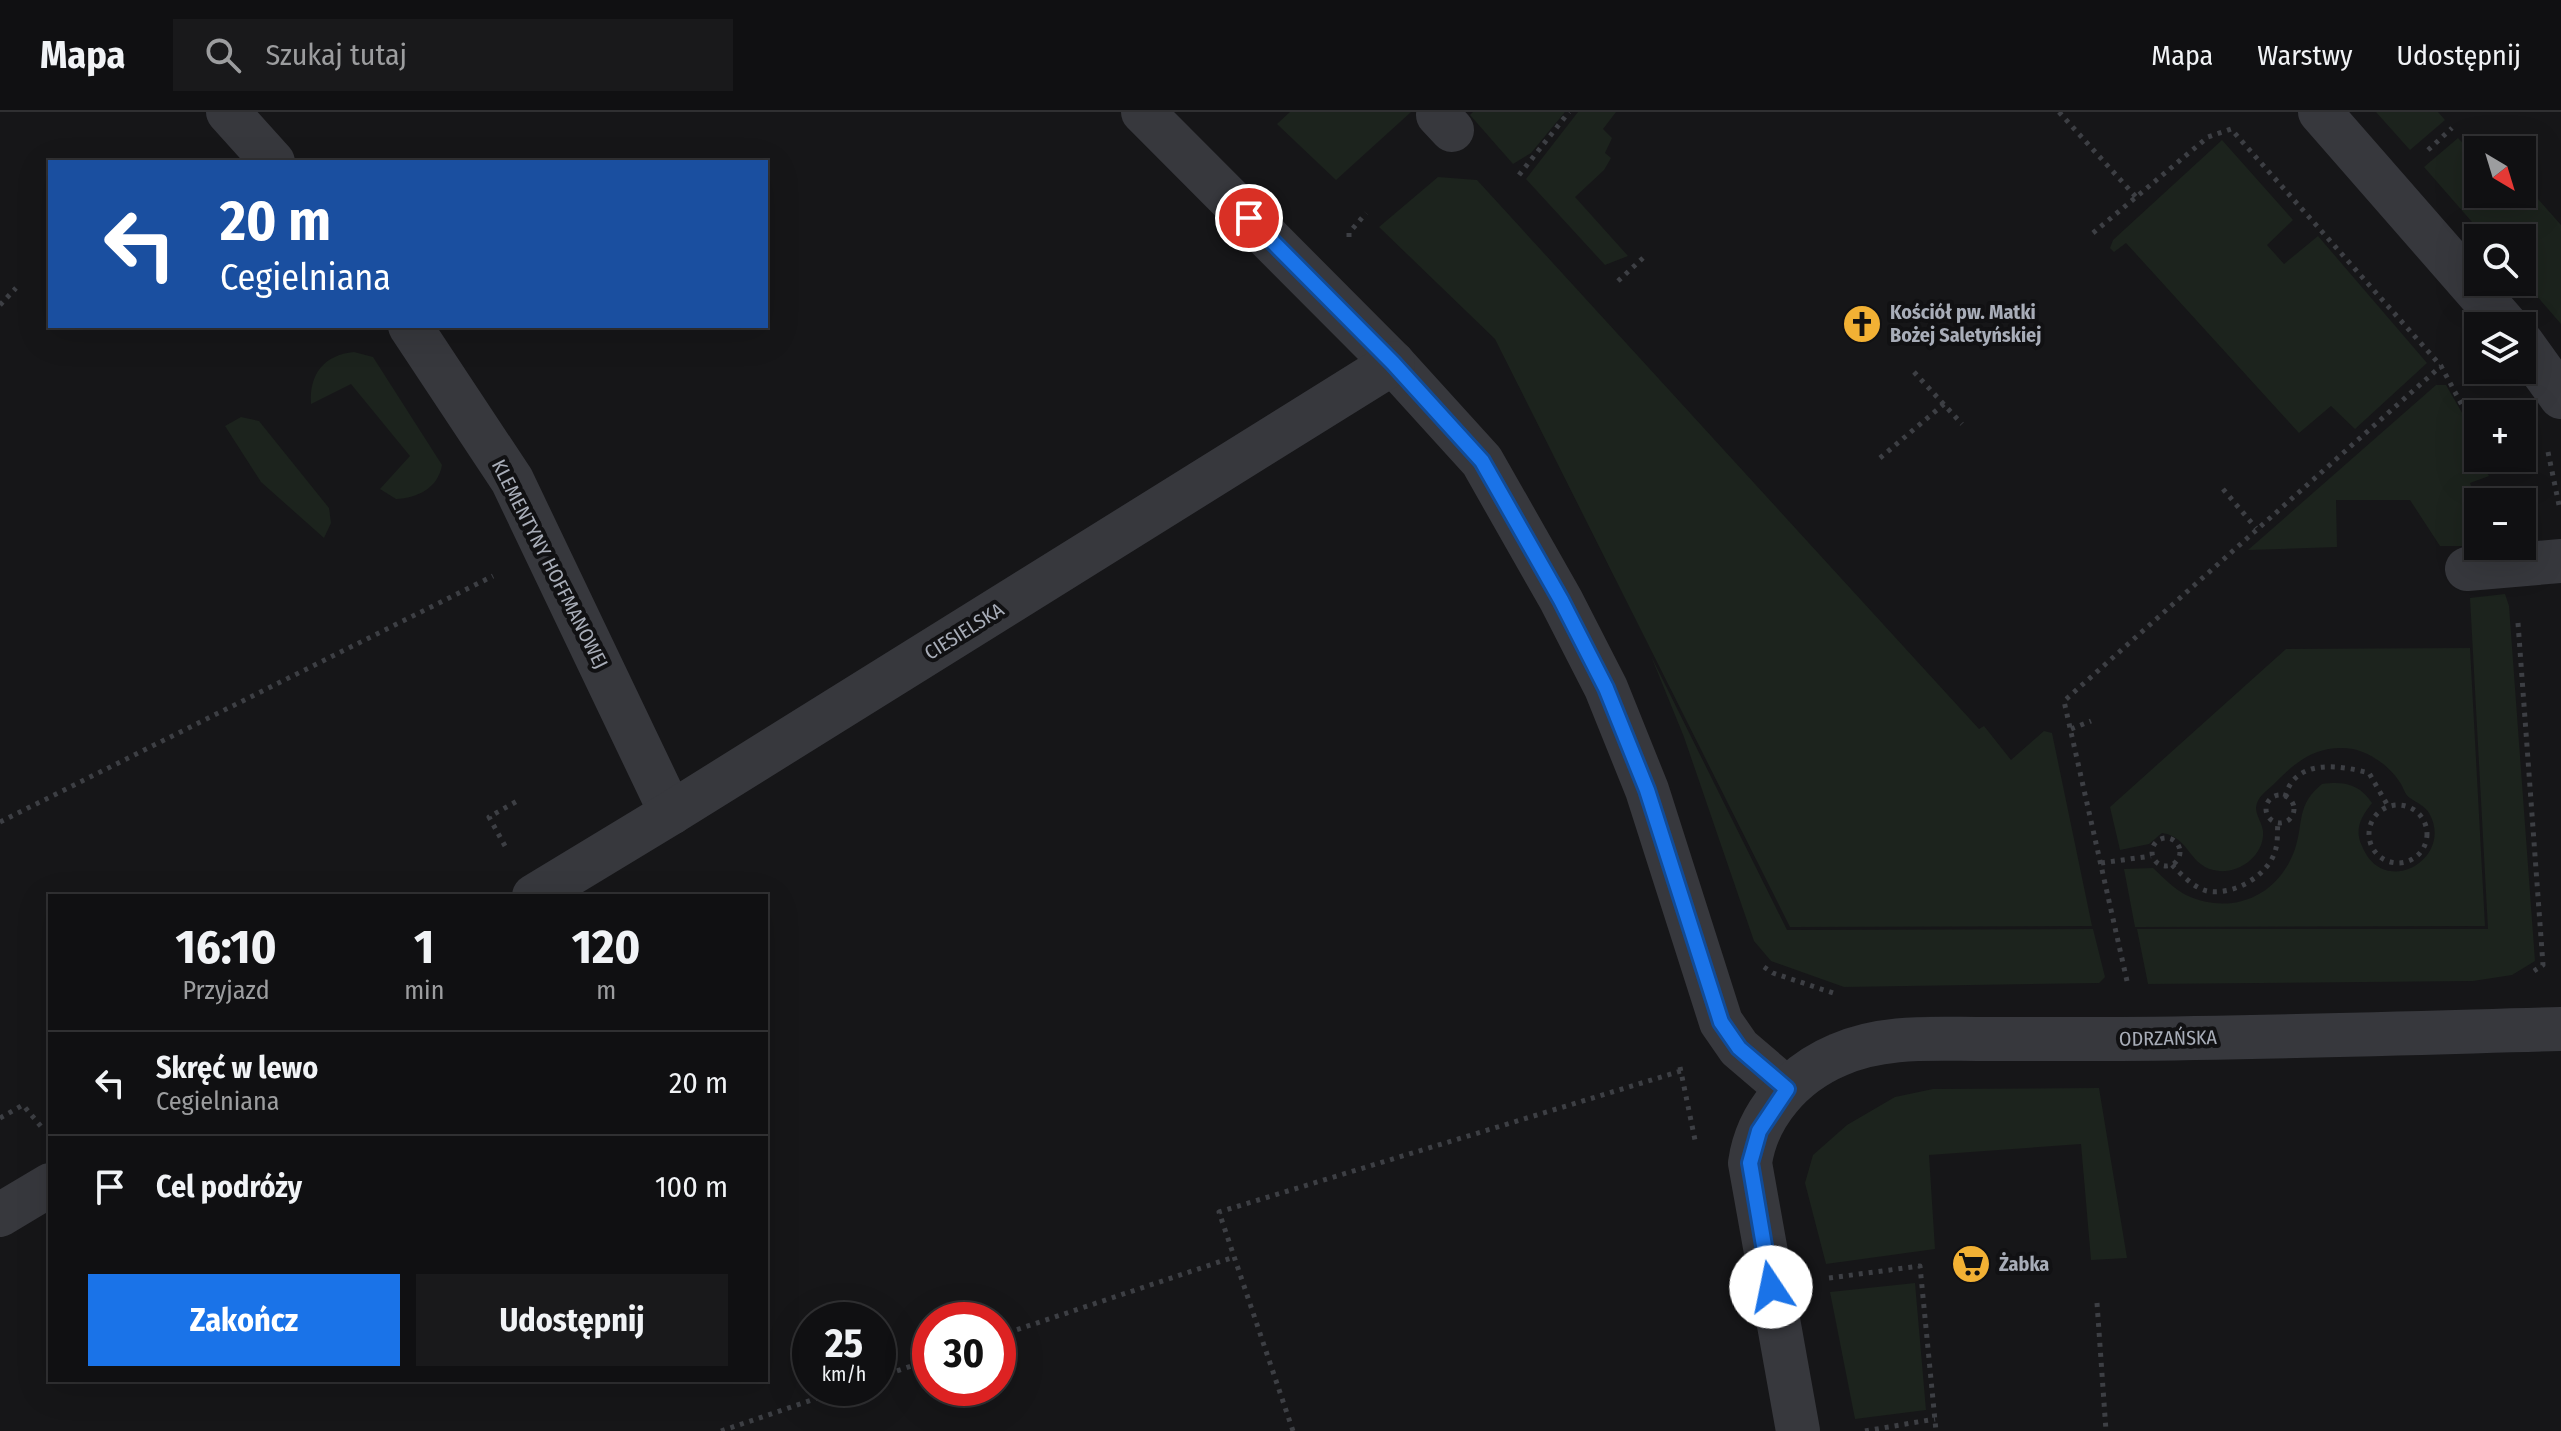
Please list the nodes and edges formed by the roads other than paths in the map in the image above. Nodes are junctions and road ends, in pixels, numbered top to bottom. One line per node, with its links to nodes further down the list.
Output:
1 (228, 112): 4 (street)
2 (1143, 112): 8 (street)
3 (2320, 112): 5 (street)
4 (271, 160)
5 (2495, 312)
6 (411, 328): 12 (street, KLEMENTYNY HOFFMANOWEJ)
7 (2536, 362): 9 (street)
8 (1393, 363): 12 (street, CIESIELSKA); 15 (street)
9 (2561, 397)
10 (2561, 561): 11 (street)
11 (2467, 569)
12 (671, 813): 13 (street, CIESIELSKA)
13 (537, 894)
14 (2561, 1029): 15 (street, ODRZAŃSKA)
15 (1787, 1089): 18 (street, ODRZAŃSKA)
16 (48, 1186): 17 (street)
17 (0, 1215)
18 (1798, 1431)

